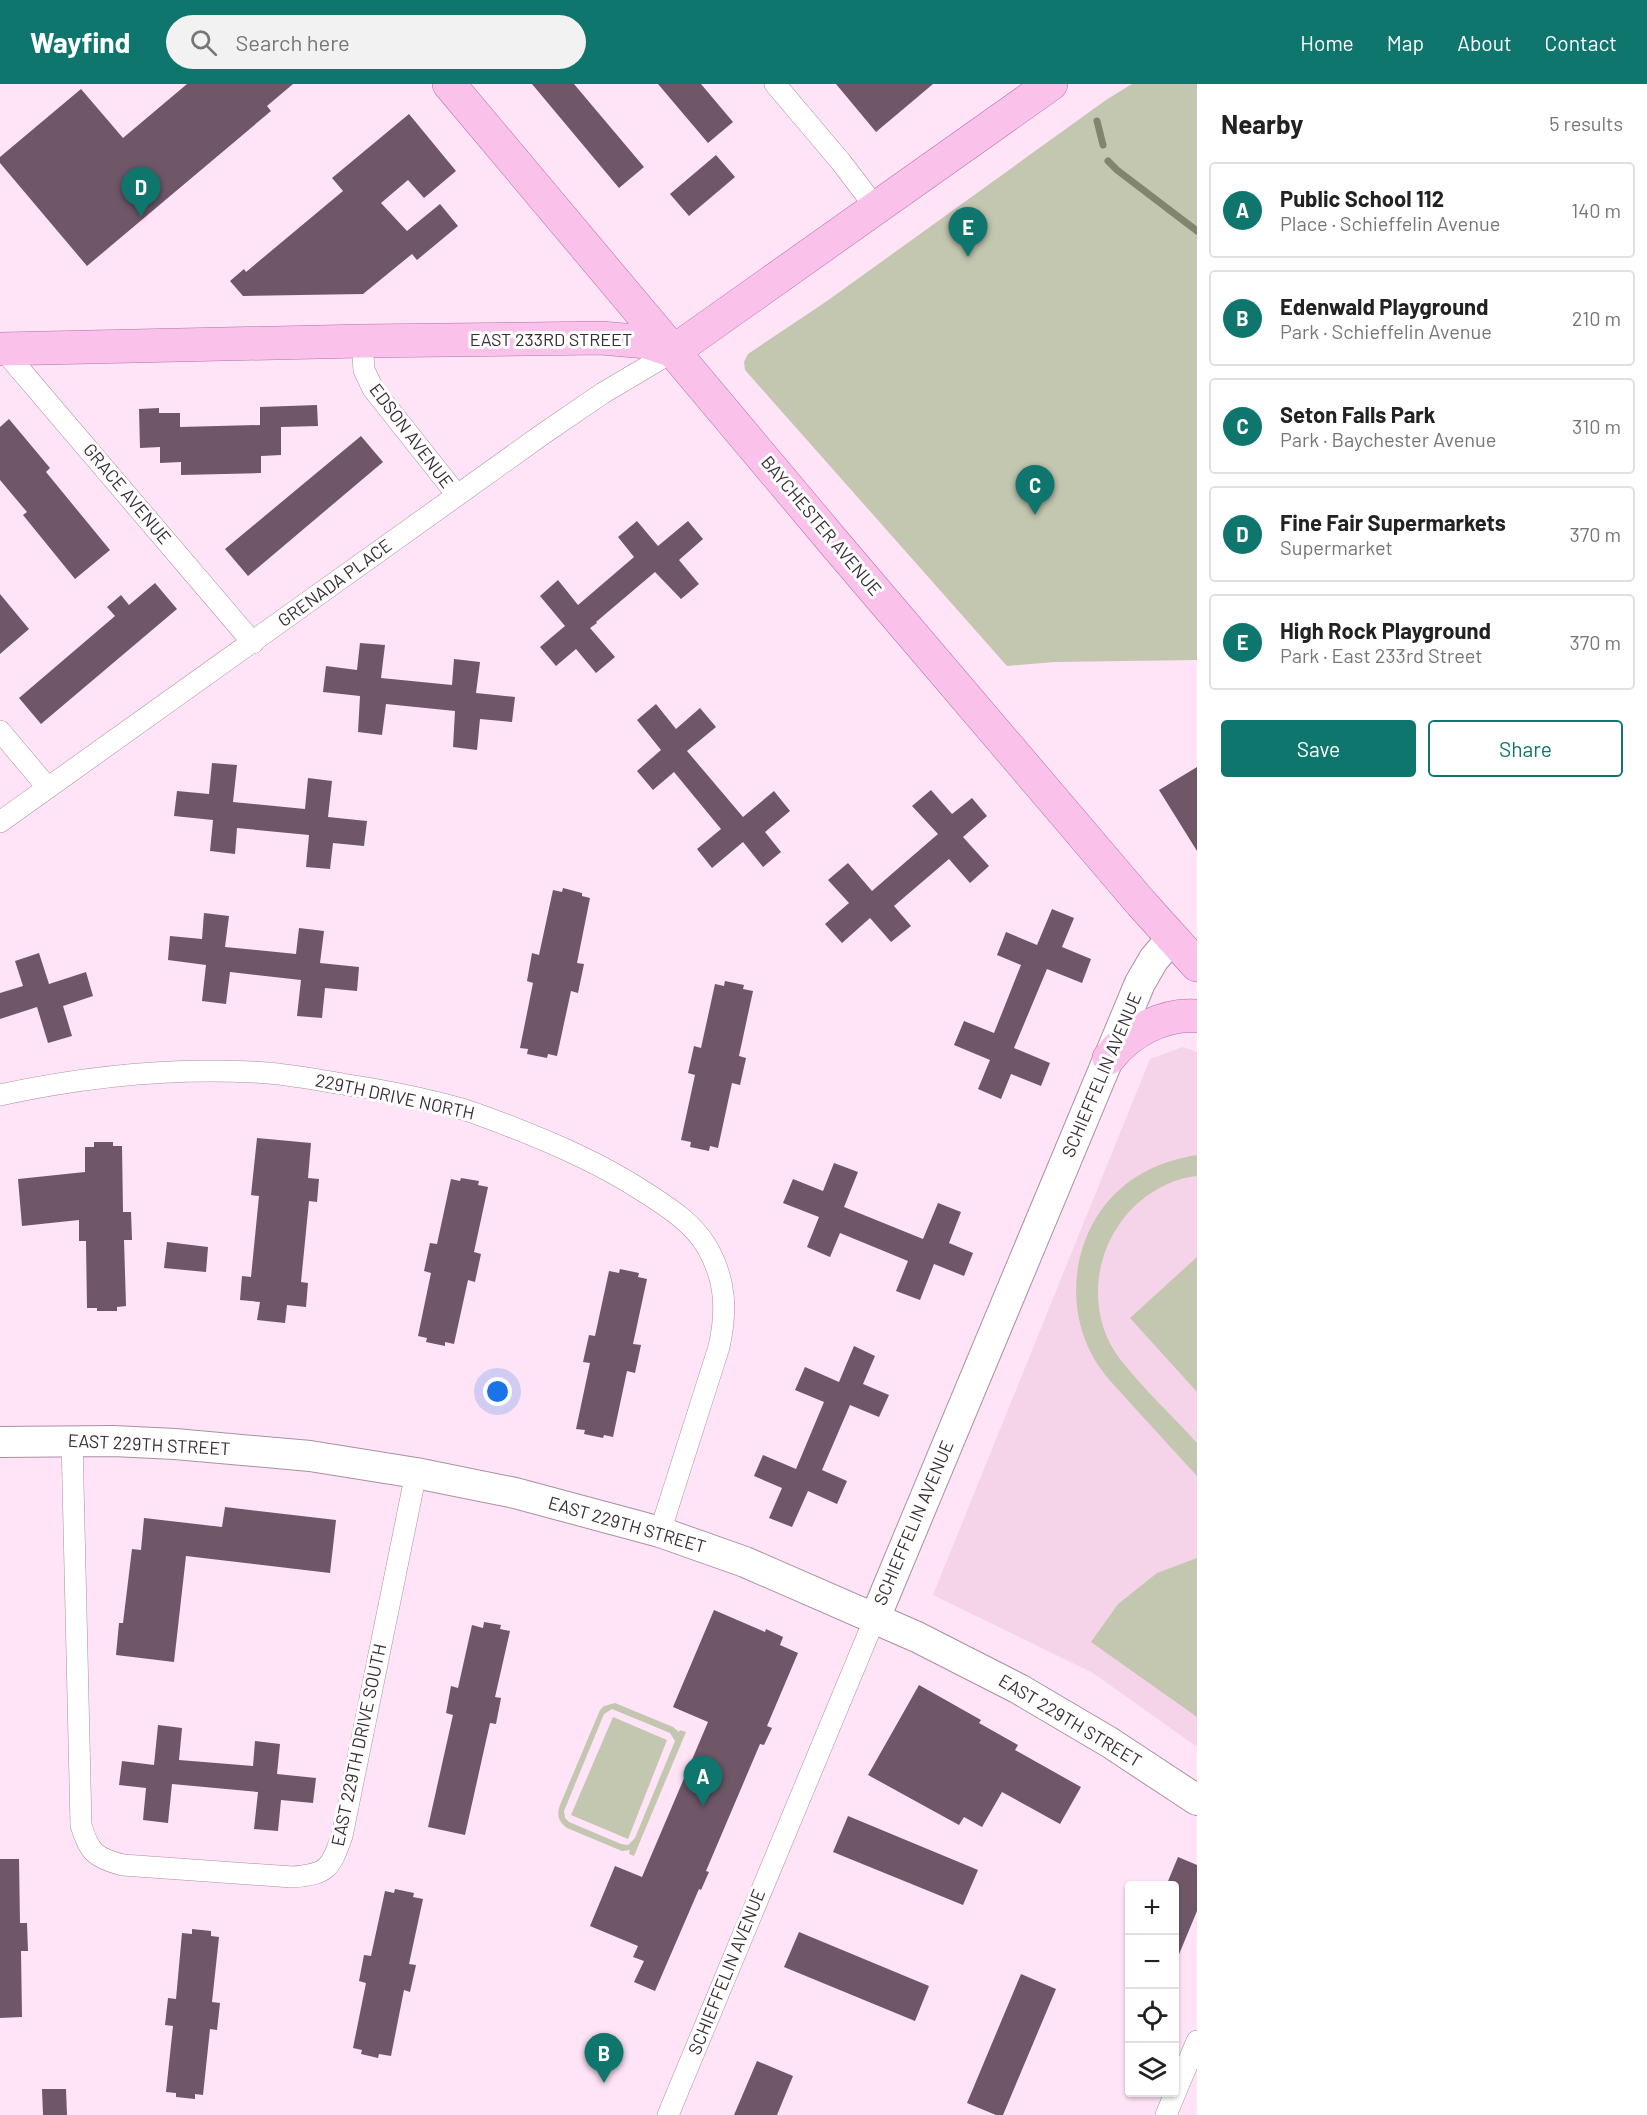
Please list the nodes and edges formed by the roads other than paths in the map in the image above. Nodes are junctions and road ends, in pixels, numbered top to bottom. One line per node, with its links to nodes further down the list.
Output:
1 (449, 84): 7 (main road, BAYCHESTER AVENUE)
2 (775, 84): 4 (street)
3 (1051, 84): 4 (main road)
4 (876, 208): 7 (main road)
5 (362, 341): 6 (main road, EAST 233RD STREET); 7 (main road, EAST 233RD STREET); 8 (street, EDSON AVENUE)
6 (1, 348): 9 (street, GRACE AVENUE)
7 (674, 351): 8 (street, GRENADA PLACE); 13 (main road, BAYCHESTER AVENUE)
8 (457, 495): 9 (street, GRENADA PLACE)
9 (253, 643): 11 (street, GRENADA PLACE)
10 (0, 730): 11 (street)
11 (48, 788): 12 (street, GRENADA PLACE)
12 (0, 822)
13 (1172, 938): 14 (main road, BAYCHESTER AVENUE); 16 (street, SCHIEFFELIN AVENUE)
14 (1197, 965)
15 (1197, 1016): 16 (main road)
16 (1108, 1058): 22 (street, SCHIEFFELIN AVENUE)
17 (0, 1095): 21 (street, 229TH DRIVE NORTH)
18 (72, 1440): 19 (street, EAST 229TH STREET); 20 (street, EAST 229TH STREET); 20 (street, EAST 229TH DRIVE SOUTH)
19 (0, 1442)
20 (416, 1473): 21 (street, EAST 229TH STREET)
21 (660, 1532): 22 (street, EAST 229TH STREET)
22 (875, 1618): 23 (street, EAST 229TH STREET); 25 (street, SCHIEFFELIN AVENUE)
23 (1197, 1800)
24 (1197, 2041): 26 (street)
25 (668, 2115)
26 (1166, 2115)

